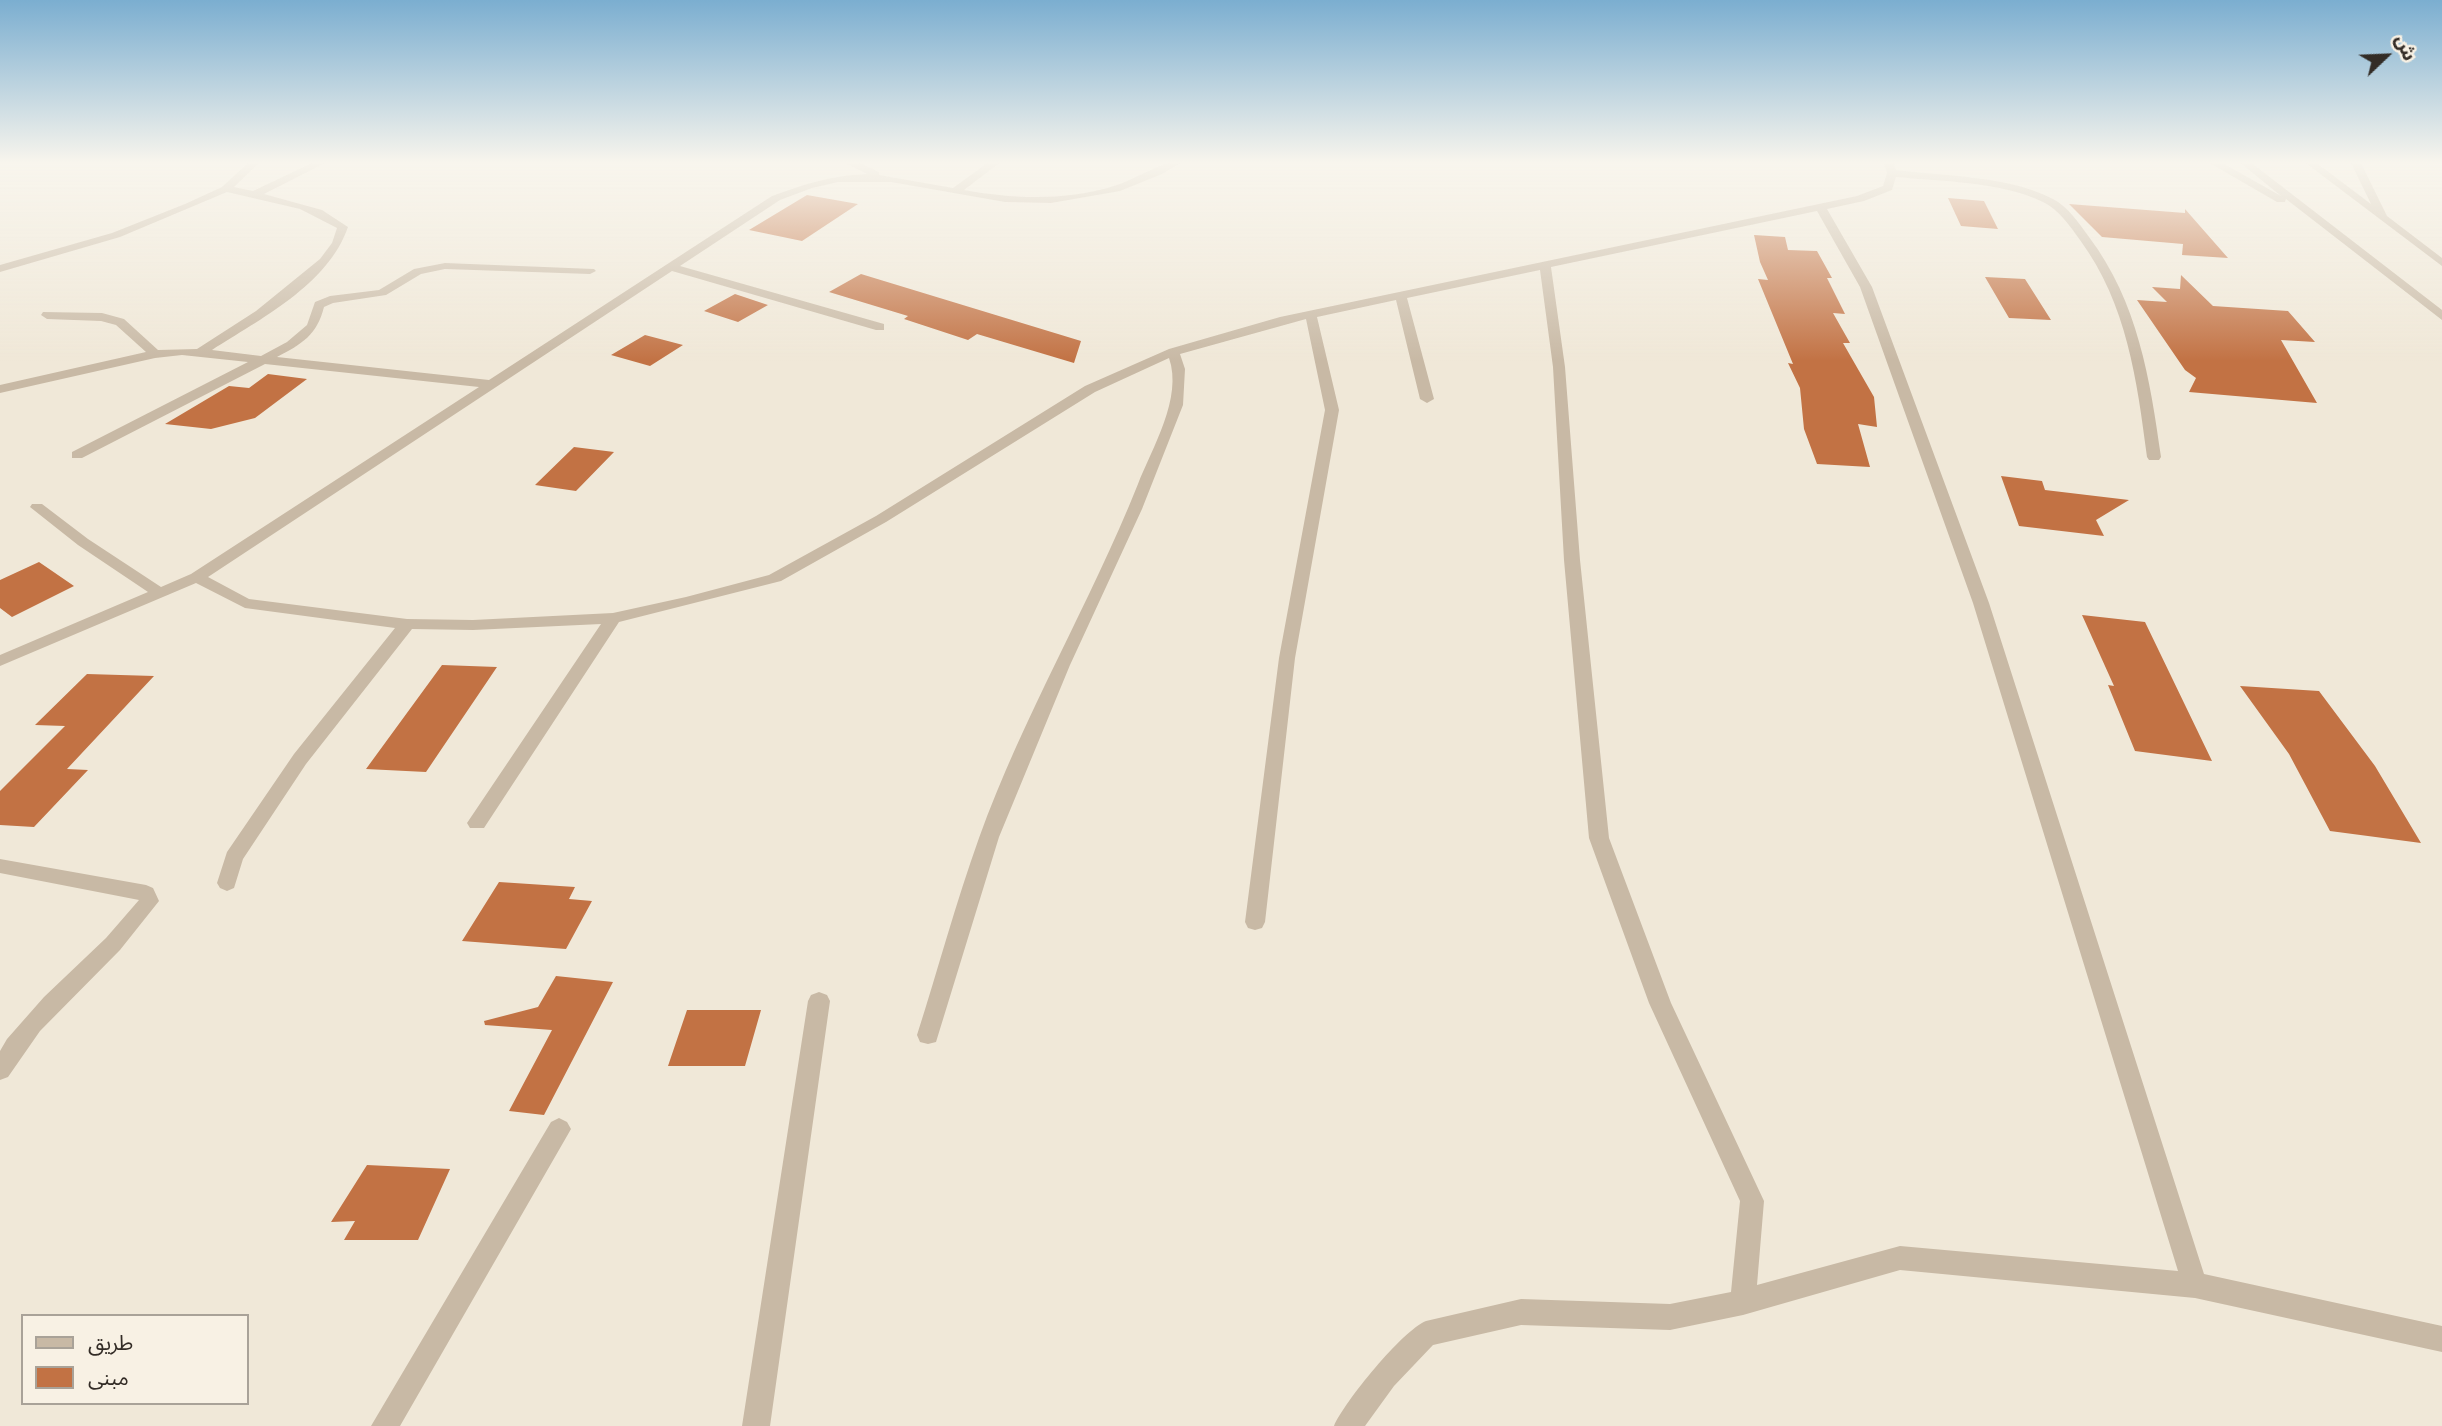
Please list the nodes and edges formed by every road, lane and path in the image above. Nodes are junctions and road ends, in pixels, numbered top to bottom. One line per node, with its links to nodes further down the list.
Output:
1 (134, 228): 12 (street)
2 (342, 228): 19 (street)
3 (731, 228): 11 (street)
4 (1723, 228): 10 (street)
5 (1832, 228): 42 (street)
6 (2076, 228): 27 (street)
7 (2328, 228): 17 (street)
8 (2397, 228): 9 (street)
9 (2442, 262)
10 (1545, 265): 14 (street); 43 (street)
11 (671, 267): 18 (street); 23 (street)
12 (0, 269)
13 (590, 271): 22 (street)
14 (1401, 296): 16 (street); 25 (street)
15 (47, 315): 21 (street)
16 (1311, 315): 20 (street); 37 (street)
17 (2442, 316)
18 (880, 327)
19 (201, 352): 21 (street); 22 (street)
20 (1173, 352): 31 (street); 39 (street)
21 (155, 354): 24 (street)
22 (267, 359): 23 (street); 26 (street)
23 (492, 384): 29 (street)
24 (0, 388)
25 (1427, 399)
26 (77, 455)
27 (2154, 457)
28 (37, 507): 30 (street)
29 (197, 578): 30 (street); 32 (street)
30 (160, 593): 33 (street)
31 (613, 618): 32 (street); 34 (street)
32 (407, 624): 36 (street)
33 (0, 662)
34 (477, 823)
35 (0, 866): 40 (street)
36 (228, 883)
37 (1255, 922)
38 (819, 1002): 46 (street)
39 (928, 1035)
40 (0, 1070)
41 (559, 1129): 45 (street)
42 (2195, 1285): 43 (street); 44 (street)
43 (1743, 1302): 47 (street)
44 (2442, 1339)
45 (385, 1426)
46 (756, 1426)
47 (1348, 1426)

